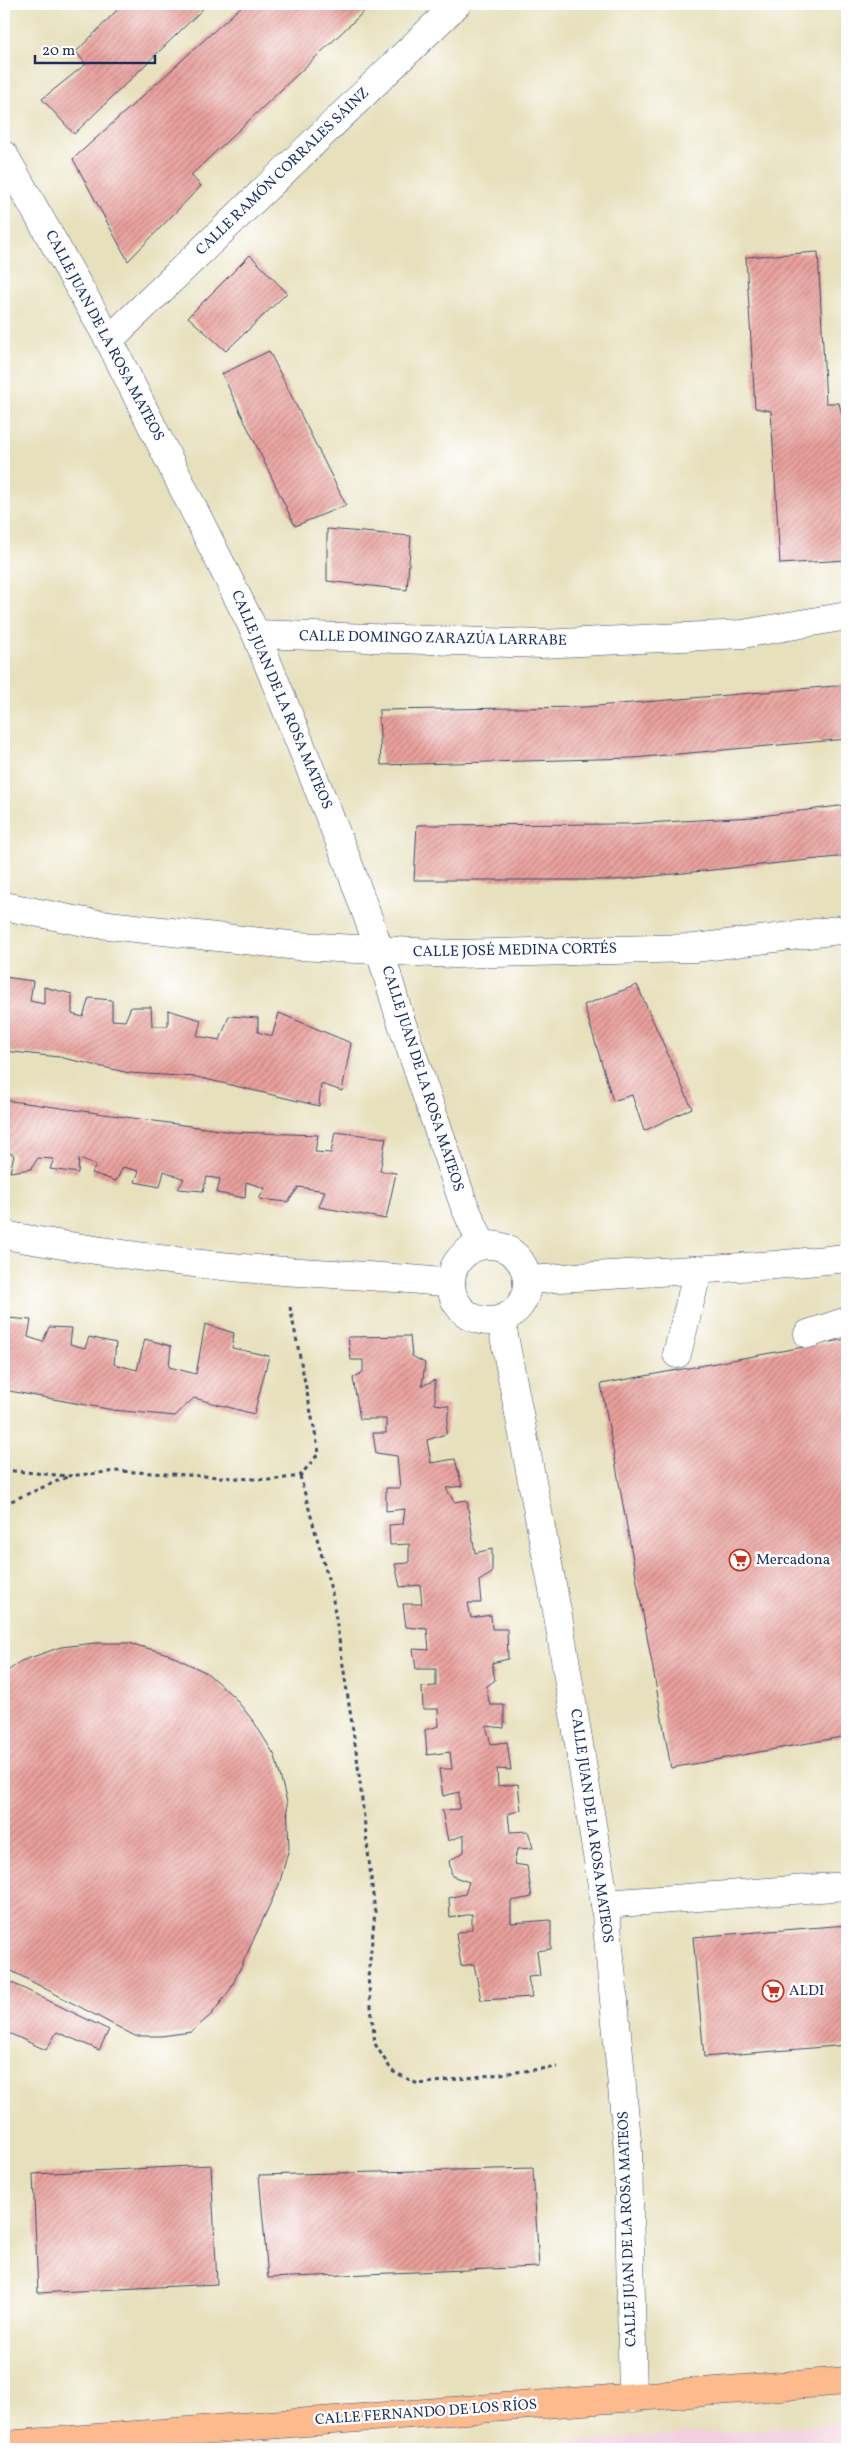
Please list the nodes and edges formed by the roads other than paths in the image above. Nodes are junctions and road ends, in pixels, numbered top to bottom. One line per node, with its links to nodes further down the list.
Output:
1 (457, 4): 3 (street, CALLE RAMÓN CORRALES SÁINZ)
2 (4, 155): 3 (street, CALLE JUAN DE LA ROSA MATEOS)
3 (109, 340): 5 (street, CALLE JUAN DE LA ROSA MATEOS)
4 (847, 616): 5 (street, CALLE DOMINGO ZARAZÚA LARRABE)
5 (256, 634): 8 (street, CALLE JUAN DE LA ROSA MATEOS)
6 (4, 906): 8 (street, CALLE JOSÉ MEDINA CORTÉS)
7 (847, 929): 8 (street, CALLE JOSÉ MEDINA CORTÉS)
8 (380, 951): 10 (street, CALLE JUAN DE LA ROSA MATEOS)
9 (4, 1235): 14 (street)
10 (482, 1245): 13 (street); 14 (street)
11 (847, 1258): 12 (street)
12 (698, 1270): 13 (street); 18 (street)
13 (527, 1280): 15 (street)
14 (451, 1283): 15 (street)
15 (502, 1320): 20 (street, CALLE JUAN DE LA ROSA MATEOS)
16 (847, 1321): 17 (street)
17 (808, 1334)
18 (677, 1354)
19 (847, 1886): 20 (street)
20 (605, 1904): 22 (street, CALLE JUAN DE LA ROSA MATEOS)
21 (847, 2381): 22 (main road, CALLE FERNANDO DE LOS RÍOS)
22 (633, 2398): 23 (main road, CALLE FERNANDO DE LOS RÍOS)
23 (4, 2445)

